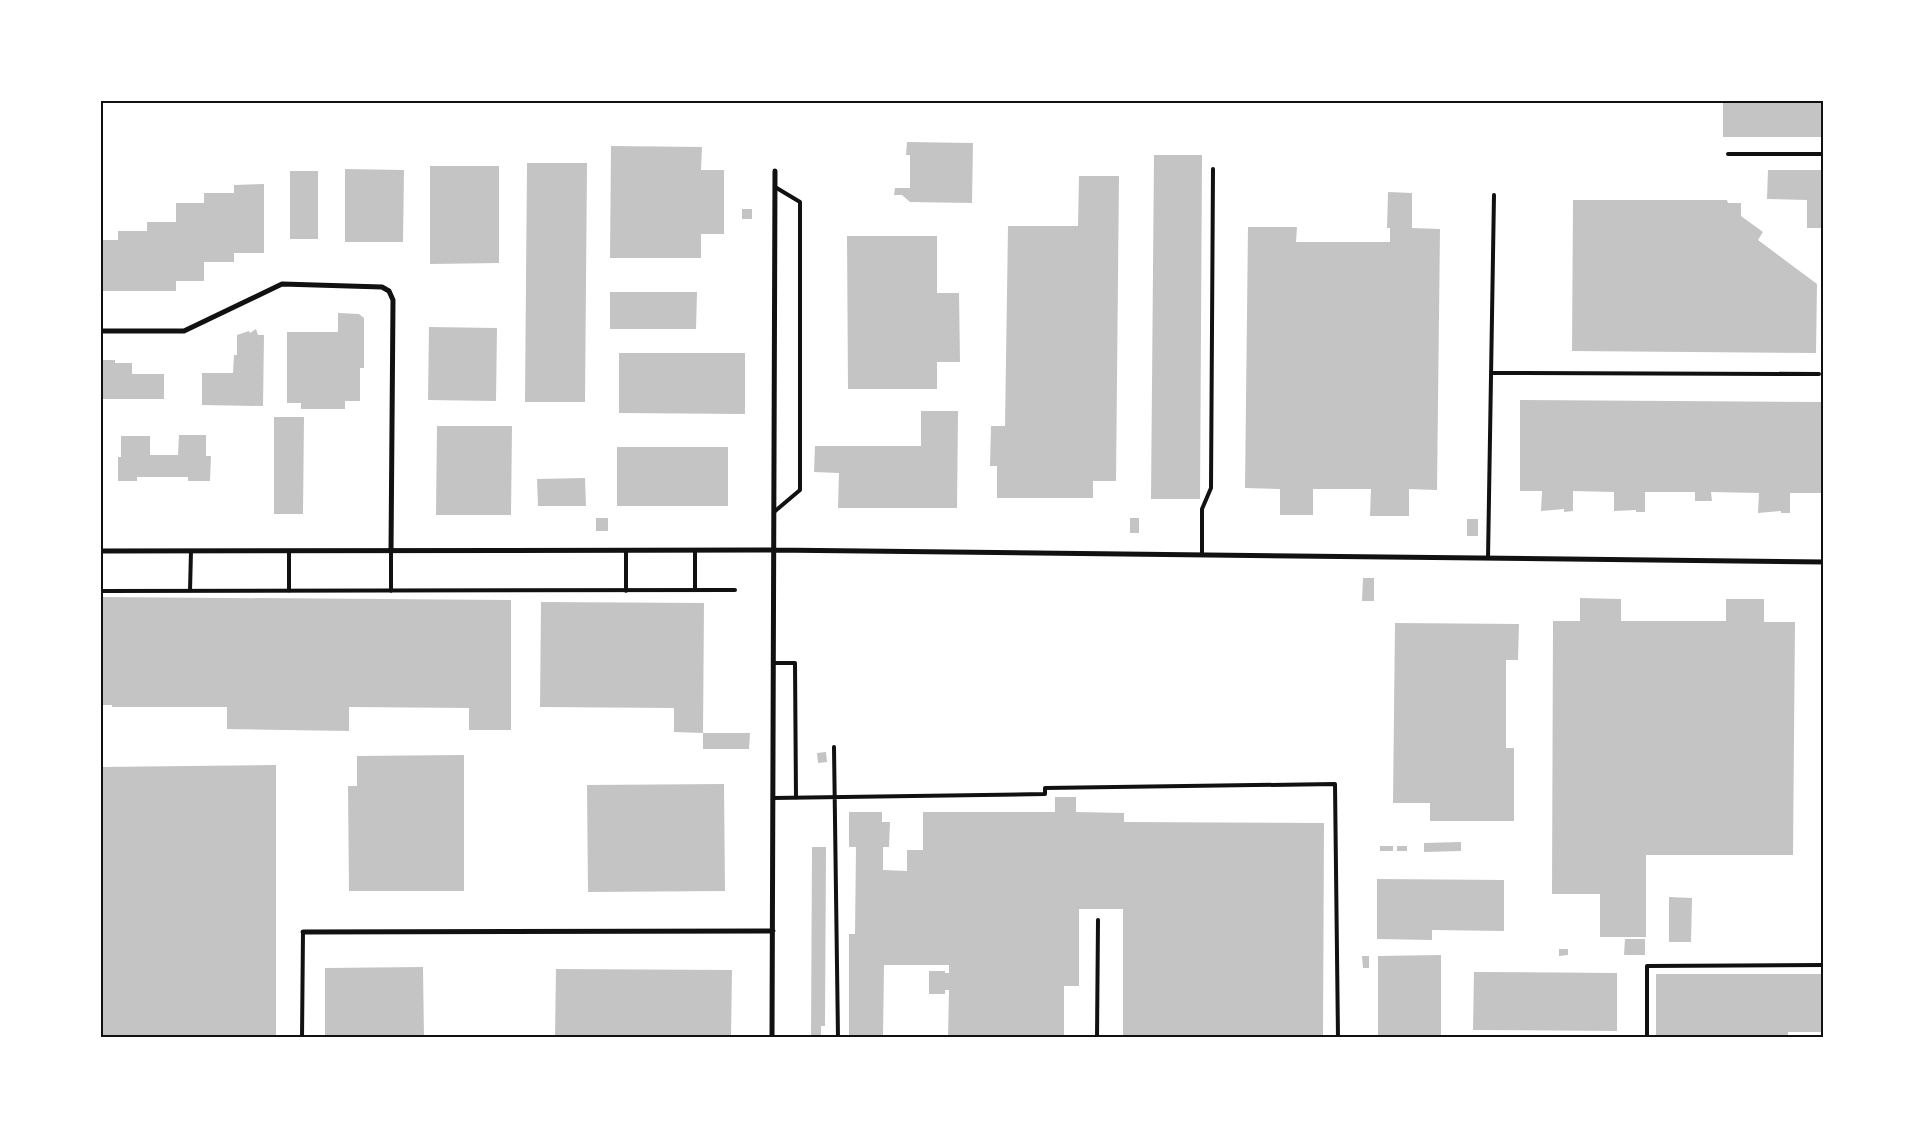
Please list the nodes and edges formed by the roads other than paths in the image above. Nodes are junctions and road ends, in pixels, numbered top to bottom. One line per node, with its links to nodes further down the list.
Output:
1 (1728, 154): 2 (lane)
2 (1824, 154)
3 (1213, 169): 18 (lane)
4 (775, 171): 5 (street)
5 (775, 188): 10 (street); 10 (lane)
6 (1494, 195): 8 (lane)
7 (101, 331): 17 (street)
8 (1491, 373): 9 (lane); 19 (lane)
9 (1819, 374)
10 (774, 512): 12 (street)
11 (695, 550): 12 (street); 15 (street); 21 (lane)
12 (773, 550): 18 (street); 28 (street)
13 (101, 551): 14 (street)
14 (190, 551): 16 (street); 24 (lane)
15 (626, 551): 17 (street); 27 (lane)
16 (289, 552): 17 (street); 25 (lane)
17 (391, 552): 26 (lane)
18 (1202, 555): 19 (street)
19 (1488, 558): 20 (street)
20 (1824, 562)
21 (695, 590): 22 (lane); 27 (lane)
22 (735, 590)
23 (101, 591): 24 (lane)
24 (190, 591): 25 (lane)
25 (289, 591): 26 (lane)
26 (391, 591): 27 (lane)
27 (626, 591)
28 (774, 663): 31 (street); 32 (lane)
29 (834, 747): 30 (lane)
30 (835, 797): 32 (lane); 39 (lane); 41 (lane)
31 (773, 798): 32 (lane); 34 (street)
32 (796, 798)
33 (1098, 920): 40 (lane)
34 (773, 931): 35 (street); 38 (street)
35 (303, 932): 37 (lane)
36 (1824, 965): 42 (lane)
37 (302, 1038)
38 (772, 1038)
39 (838, 1038)
40 (1097, 1038)
41 (1338, 1038)
42 (1647, 1038)

